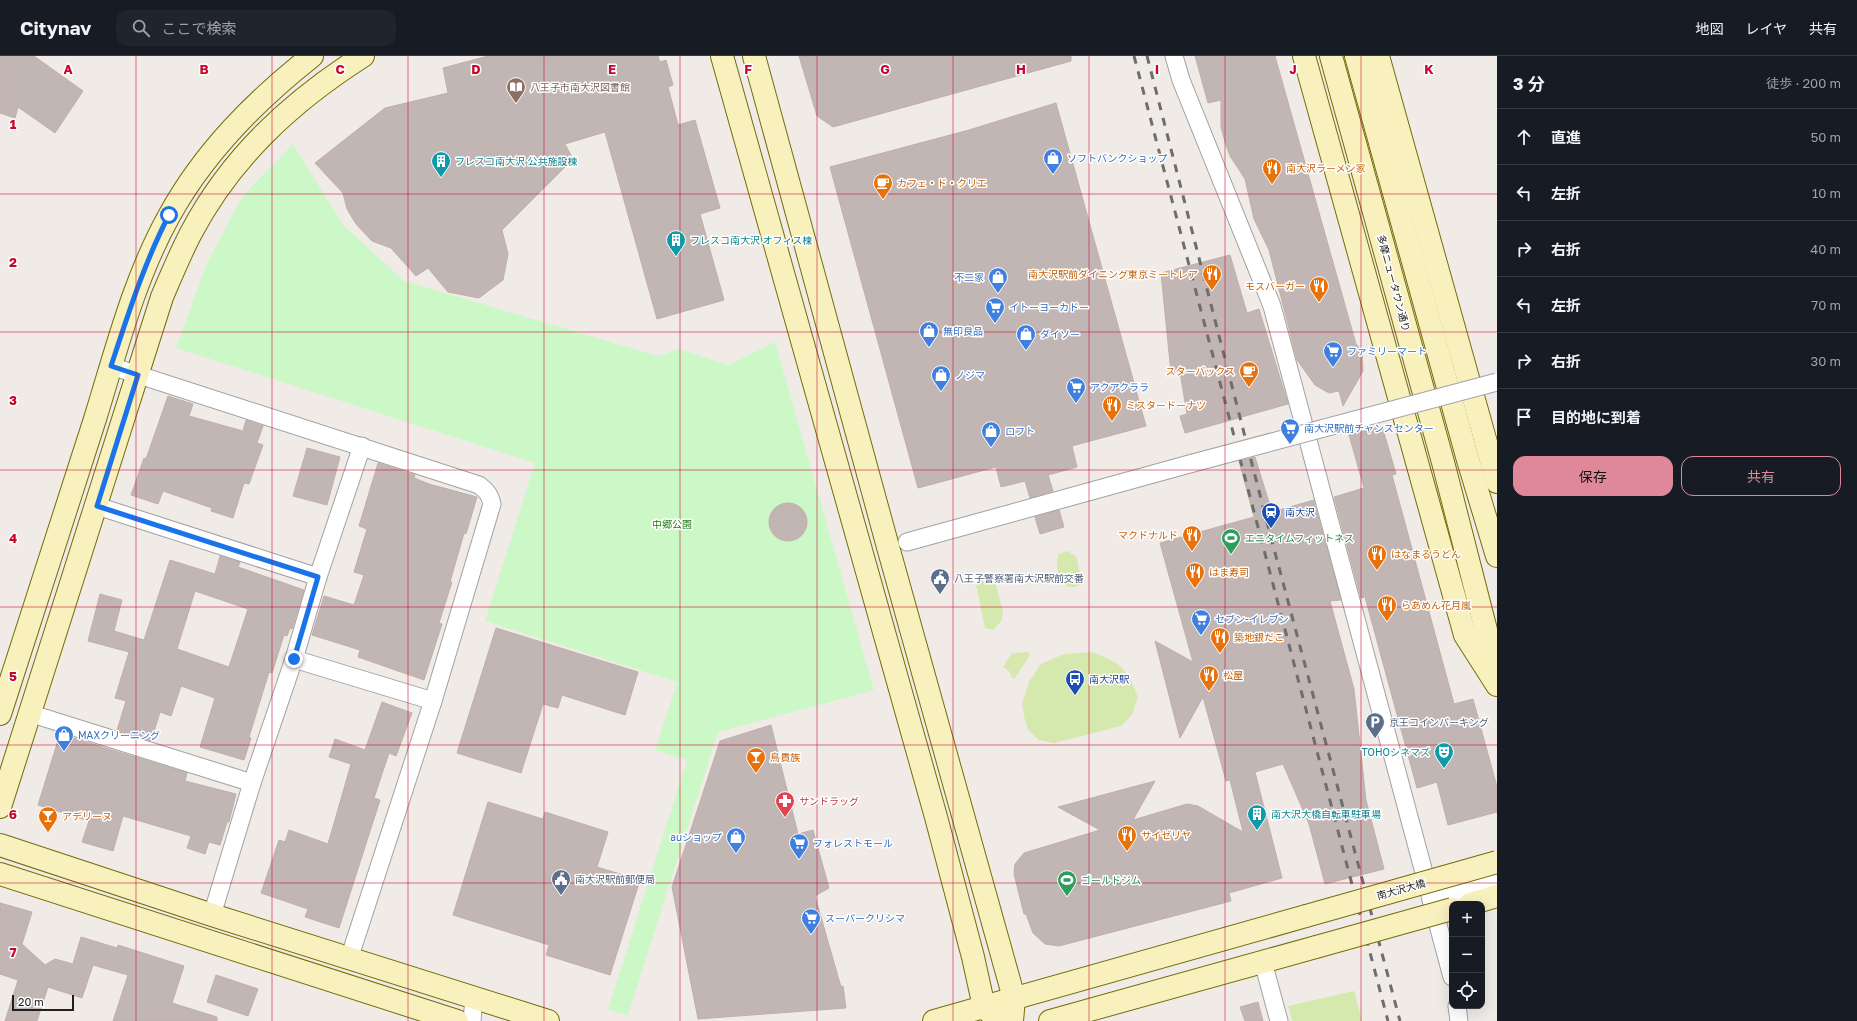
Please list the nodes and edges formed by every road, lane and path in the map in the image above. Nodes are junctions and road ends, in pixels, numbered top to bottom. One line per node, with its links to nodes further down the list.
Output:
1 (312, 56): 10 (street)
2 (363, 56): 11 (street)
3 (722, 56): 42 (street)
4 (754, 56): 40 (street)
5 (1174, 56): 32 (street)
6 (1304, 56): 21 (street)
7 (1331, 56): 20 (street, 多摩ニュータウン通り)
8 (1356, 56): 17 (street)
9 (1378, 56): 14 (street)
10 (111, 366): 11 (street); 24 (street)
11 (138, 375): 13 (street); 15 (street)
12 (1497, 382): 16 (street, bridge)
13 (362, 446): 18 (street); 22 (street)
14 (1497, 482)
15 (97, 506): 18 (street); 23 (street)
16 (907, 542)
17 (1497, 556)
18 (318, 577): 19 (street)
19 (294, 659): 22 (street); 25 (street)
20 (1497, 673)
21 (1497, 685)
22 (432, 701): 36 (street)
23 (29, 712): 25 (street); 26 (street)
24 (0, 714)
25 (252, 783): 35 (street)
26 (0, 807)
27 (0, 845): 35 (street)
28 (1497, 862): 40 (street, 南大沢大橋, bridge)
29 (0, 874): 43 (street)
30 (1497, 881): 32 (street)
31 (1497, 896): 33 (street)
32 (1431, 900): 38 (street)
33 (1480, 901)
34 (1449, 910): 37 (street, bridge)
35 (212, 915): 36 (street)
36 (349, 959): 39 (street)
37 (1263, 962): 48 (street); 49 (street)
38 (1451, 973)
39 (474, 998): 44 (street); 45 (street)
40 (1014, 998): 42 (street, 南大沢大橋); 47 (street)
41 (1457, 1009): 50 (street)
42 (992, 1014): 46 (street, 南大沢大橋)
43 (457, 1021)
44 (472, 1021)
45 (548, 1021)
46 (934, 1021)
47 (1012, 1021)
48 (1050, 1021)
49 (1279, 1021)
50 (1459, 1021)

